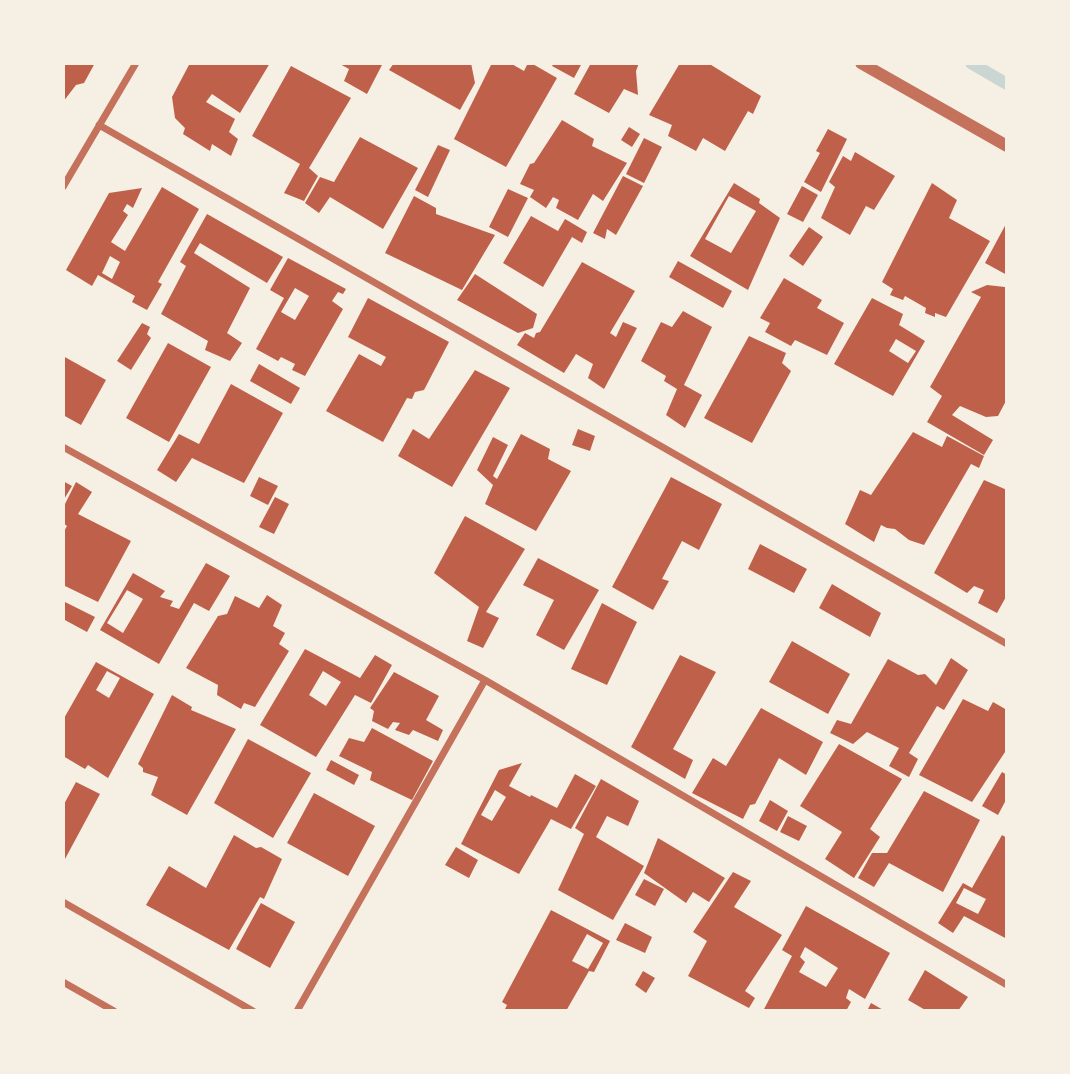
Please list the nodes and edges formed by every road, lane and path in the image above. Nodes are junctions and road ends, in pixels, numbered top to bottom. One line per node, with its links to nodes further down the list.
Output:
1 (136, 63): 3 (street)
2 (861, 63): 4 (street)
3 (99, 125): 5 (street); 7 (street)
4 (1007, 146)
5 (63, 187)
6 (63, 447): 8 (street)
7 (1007, 643)
8 (485, 680): 11 (street); 14 (street)
9 (63, 902): 13 (street)
10 (63, 982): 12 (street)
11 (1007, 985)
12 (114, 1011)
13 (253, 1011)
14 (297, 1011)

